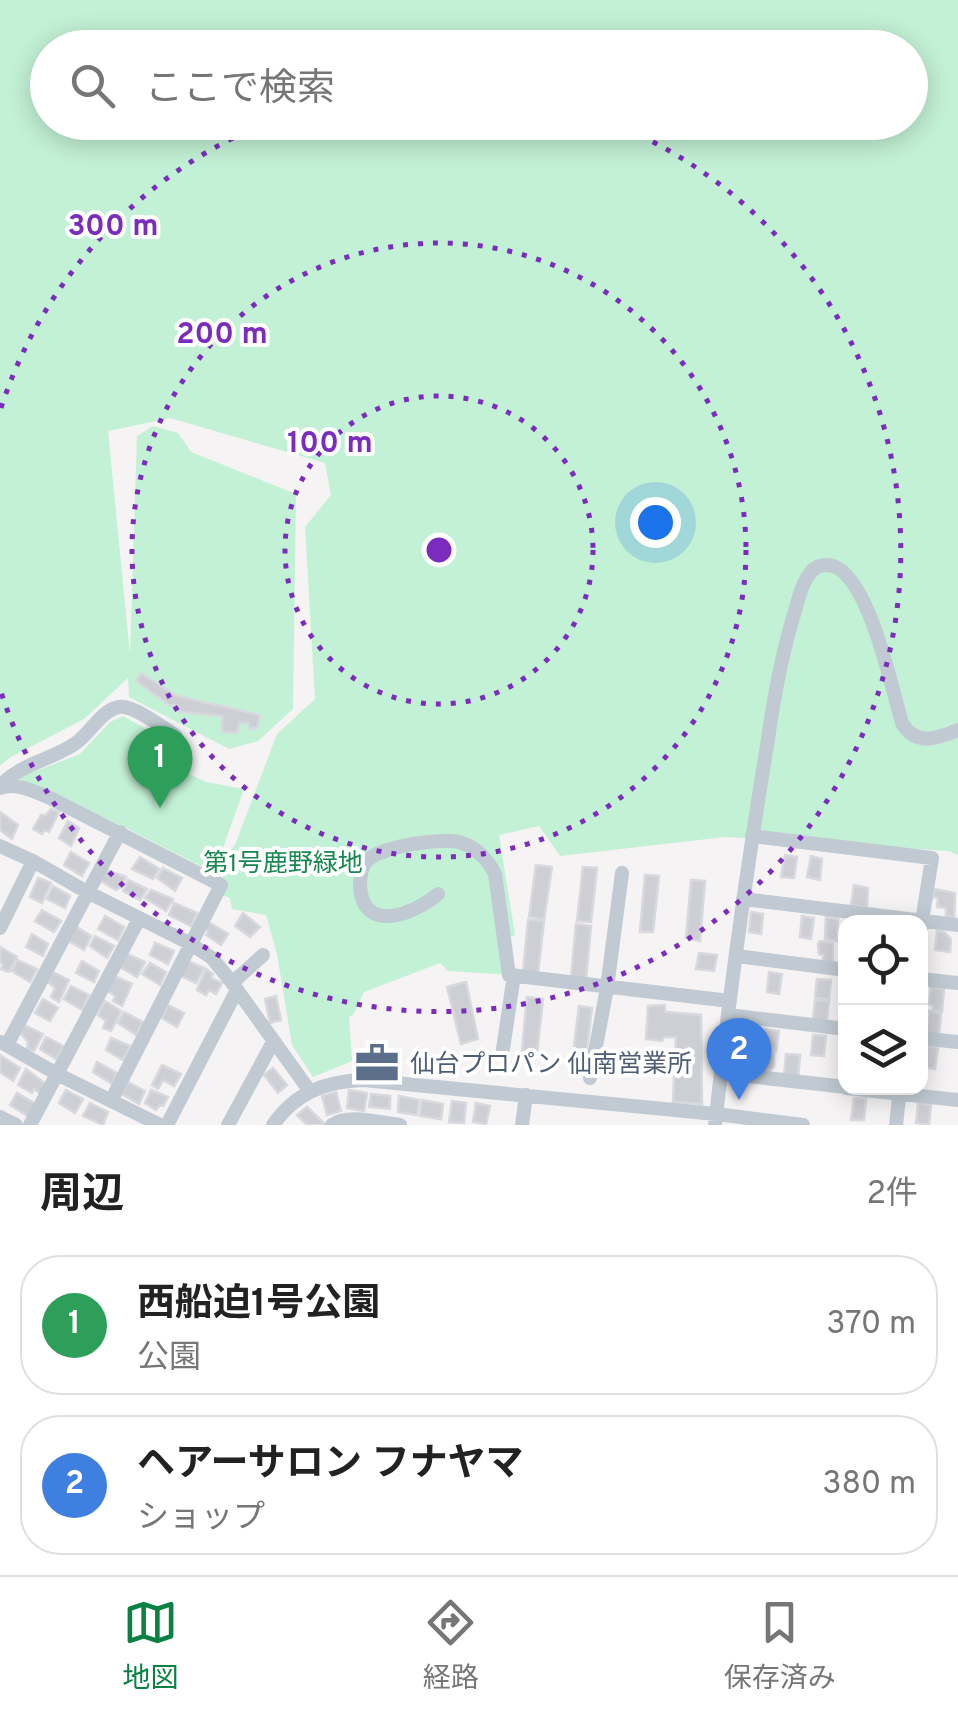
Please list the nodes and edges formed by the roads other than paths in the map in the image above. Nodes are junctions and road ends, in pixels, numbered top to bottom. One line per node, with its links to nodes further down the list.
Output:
1 (958, 730): 5 (street)
2 (176, 736): 3 (street)
3 (0, 787): 4 (street)
4 (120, 832): 9 (street); 18 (street)
5 (752, 836): 11 (street); 13 (street)
6 (0, 846): 7 (street)
7 (33, 861): 9 (street); 17 (street)
8 (622, 873): 26 (street)
9 (87, 892): 14 (street); 32 (street)
10 (438, 894): 22 (street)
11 (744, 899): 12 (street); 20 (street)
12 (845, 915)
13 (923, 915)
14 (139, 919): 18 (street); 35 (street)
15 (958, 925): 16 (street)
16 (928, 927)
17 (0, 928)
18 (189, 943): 25 (street); 42 (street)
19 (263, 955): 25 (street)
20 (737, 956): 21 (street); 27 (street)
21 (838, 969)
22 (511, 975): 26 (street); 33 (street)
23 (928, 980): 24 (street)
24 (958, 983)
25 (235, 986): 30 (street); 48 (street)
26 (608, 988): 27 (street); 36 (street)
27 (730, 1008): 28 (street); 34 (street)
28 (838, 1027)
29 (928, 1039): 31 (street)
30 (273, 1042): 38 (street); 49 (street)
31 (958, 1042)
32 (3, 1043): 35 (street)
33 (503, 1049)
34 (722, 1073): 37 (street); 45 (street)
35 (57, 1074): 42 (street); 47 (street)
36 (590, 1078)
37 (838, 1087)
38 (309, 1090): 39 (street); 50 (street)
39 (526, 1095): 45 (street); 53 (street)
40 (900, 1095): 55 (street)
41 (926, 1095): 43 (street)
42 (111, 1100): 48 (street)
43 (958, 1100)
44 (0, 1117): 46 (street)
45 (715, 1120): 54 (street)
46 (16, 1125)
47 (30, 1125)
48 (164, 1125)
49 (228, 1125)
50 (273, 1125)
51 (332, 1125): 52 (street)
52 (400, 1125)
53 (522, 1125)
54 (803, 1125)
55 (896, 1125)

